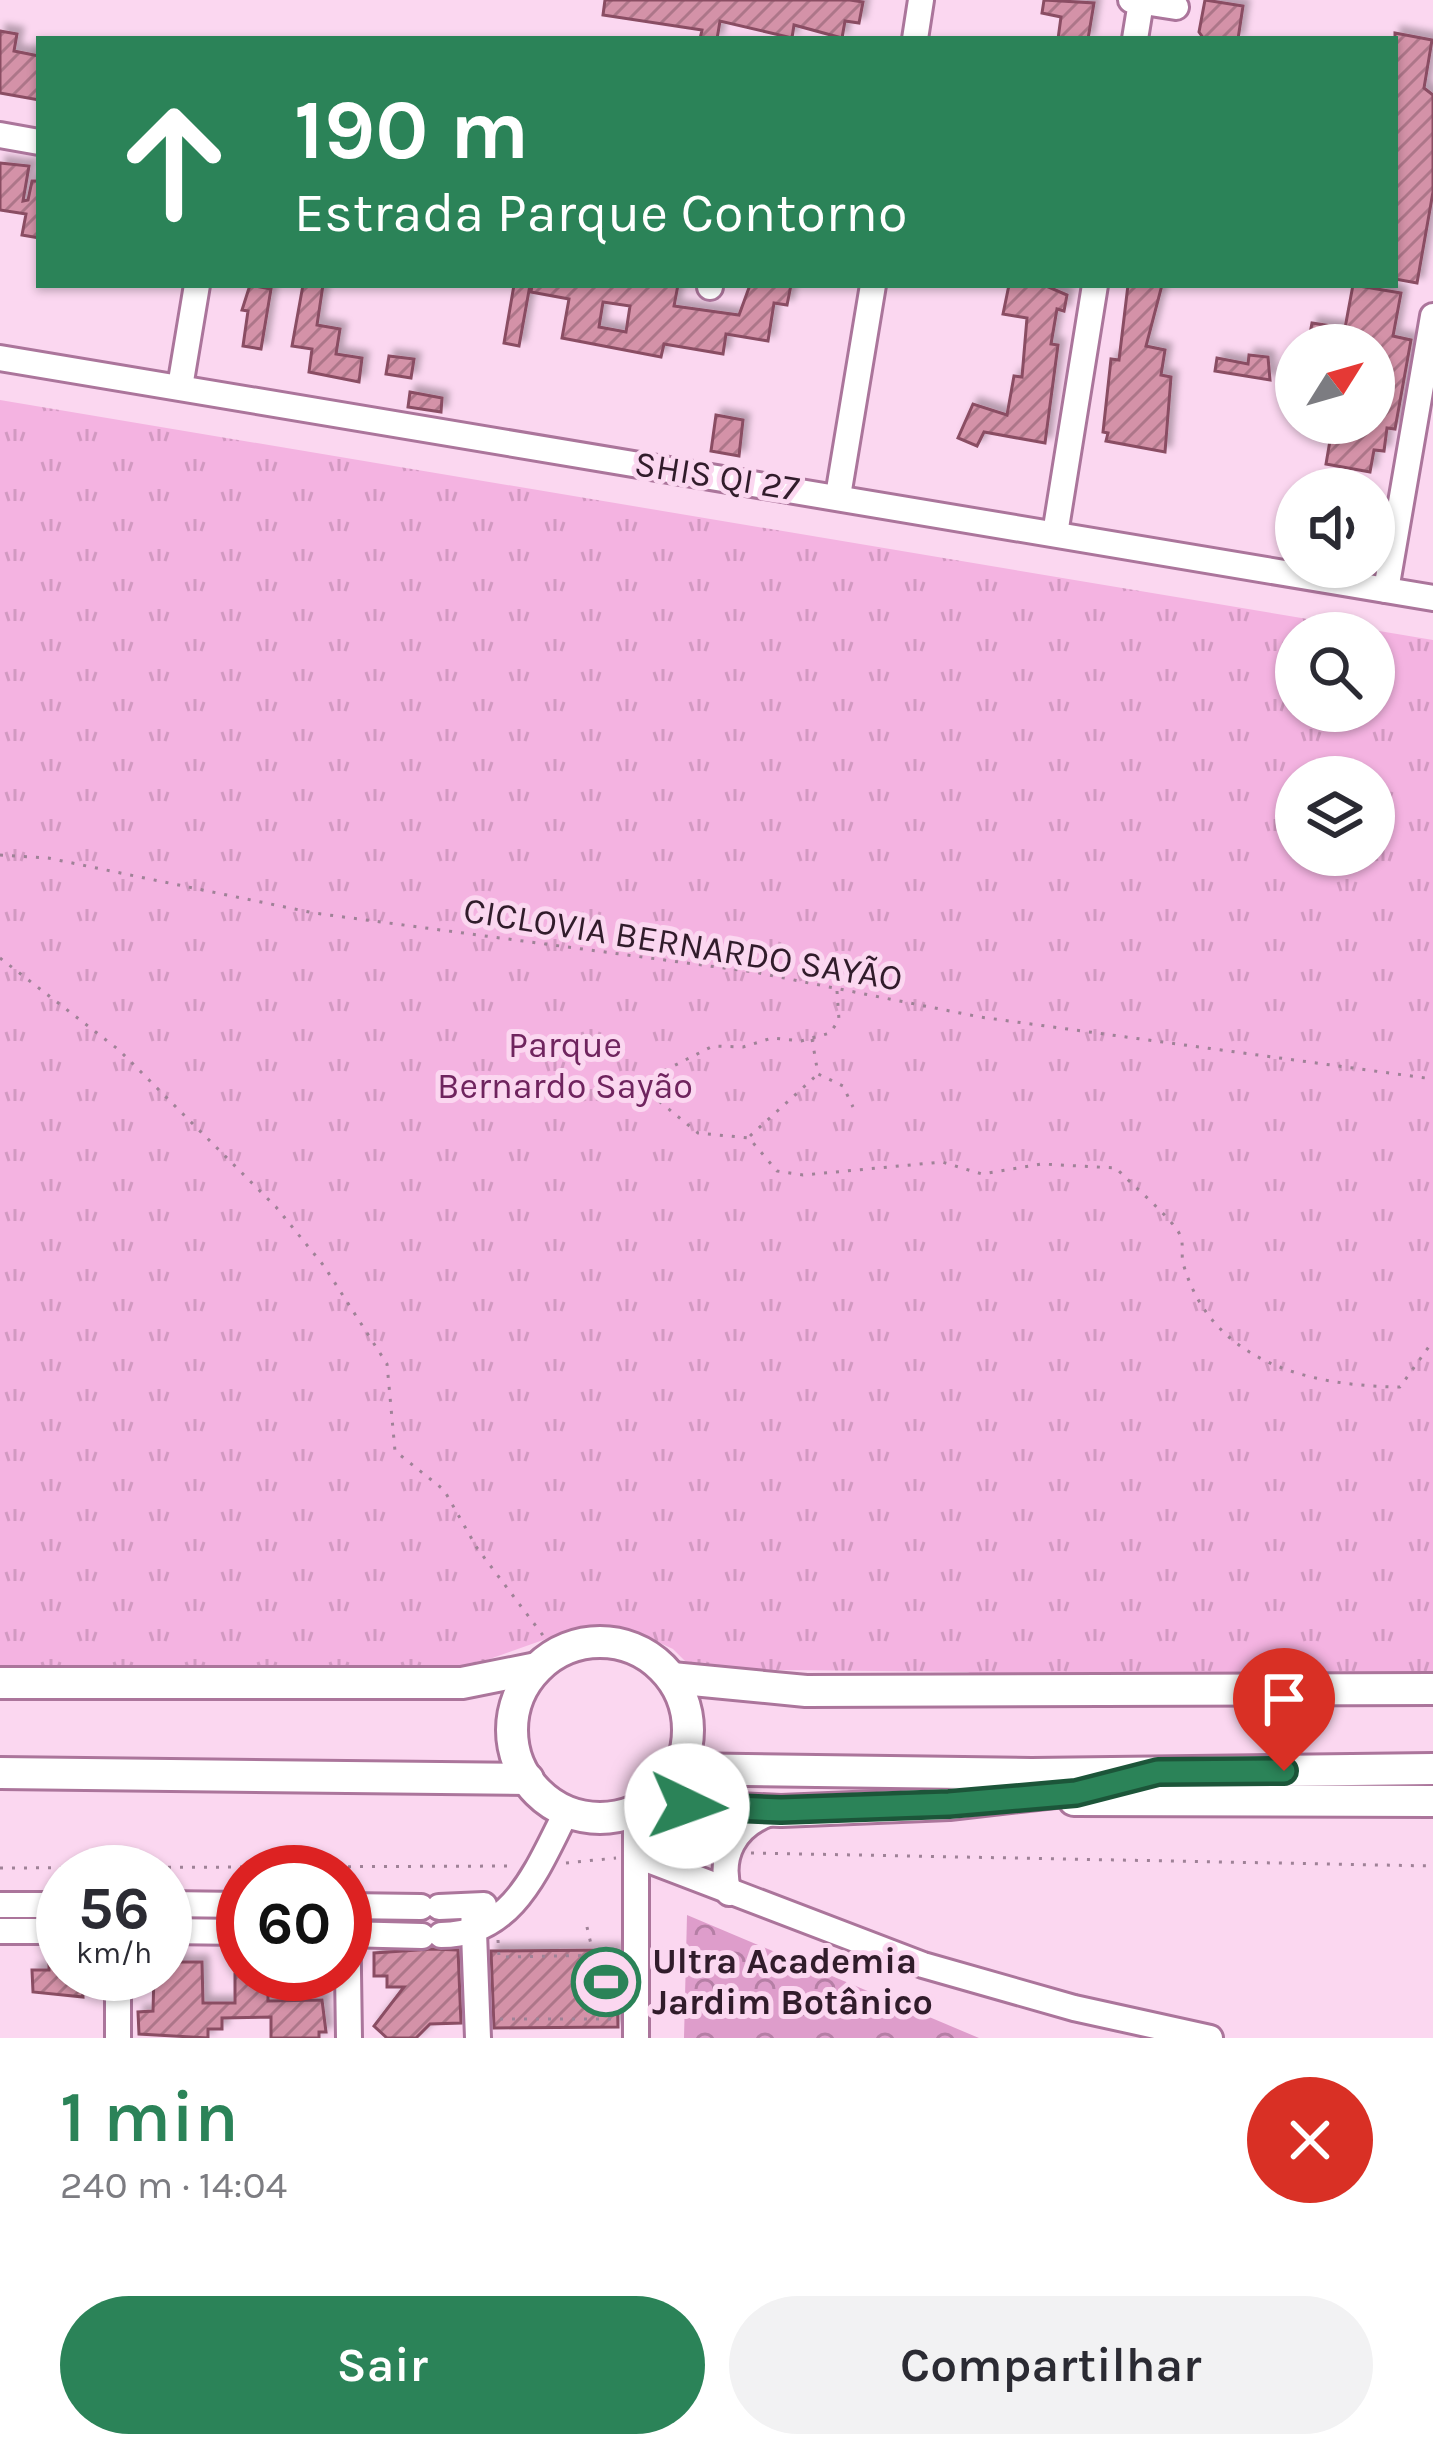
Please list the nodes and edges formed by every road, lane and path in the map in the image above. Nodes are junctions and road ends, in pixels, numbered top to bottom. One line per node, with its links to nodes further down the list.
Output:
1 (922, 0): 4 (street)
2 (1136, 1): 3 (street); 5 (street)
3 (1176, 7)
4 (916, 36)
5 (1135, 36)
6 (0, 135): 7 (street)
7 (36, 141)
8 (196, 288): 13 (street)
9 (873, 288): 14 (street)
10 (1095, 288): 15 (street)
11 (1433, 316): 16 (street)
12 (0, 358): 13 (street, SHIS QI 27)
13 (180, 387): 14 (street, SHIS QI 27)
14 (838, 496): 15 (street, SHIS QI 27)
15 (1054, 534): 16 (street, SHIS QI 27)
16 (1386, 590): 17 (street, SHIS QI 27)
17 (1433, 598)
18 (0, 855): 20 (path, CICLOVIA BERNARDO SAYÃO)
19 (0, 958): 27 (path)
20 (837, 991): 21 (path); 23 (path, CICLOVIA BERNARDO SAYÃO)
21 (812, 1038): 22 (path); 25 (path)
22 (818, 1074): 24 (path); 25 (path)
23 (1433, 1079)
24 (853, 1107)
25 (749, 1138): 26 (path)
26 (1433, 1341)
27 (547, 1661): 28 (main road); 29 (main road); 35 (main road)
28 (671, 1678): 30 (main road); 31 (main road)
29 (0, 1683)
30 (1433, 1689)
31 (679, 1769): 33 (main road); 38 (main road)
32 (1433, 1769): 33 (main road)
33 (1158, 1772): 36 (main road)
34 (0, 1773): 35 (main road)
35 (528, 1779): 40 (main road)
36 (1008, 1799): 37 (main road); 39 (main road)
37 (1433, 1801)
38 (636, 1810): 40 (main road); 41 (street)
39 (781, 1810): 41 (main road); 42 (street)
40 (567, 1811): 43 (street)
41 (638, 1849): 43 (path); 46 (street); 63 (street)
42 (726, 1853): 44 (path); 46 (street)
43 (540, 1865): 45 (path); 50 (street)
44 (1433, 1867)
45 (0, 1868)
46 (729, 1893): 64 (street)
47 (0, 1905): 48 (street)
48 (36, 1905)
49 (372, 1906): 50 (street)
50 (481, 1921): 54 (street); 56 (path); 60 (street)
51 (587, 1927): 56 (path)
52 (0, 1931): 53 (street)
53 (36, 1931)
54 (372, 1934)
55 (621, 1954): 56 (path)
56 (593, 1955)
57 (615, 1999): 60 (path)
58 (118, 2001): 61 (street)
59 (348, 2001): 62 (street)
60 (486, 2029)
61 (118, 2038)
62 (349, 2038)
63 (636, 2038)
64 (1210, 2038)

